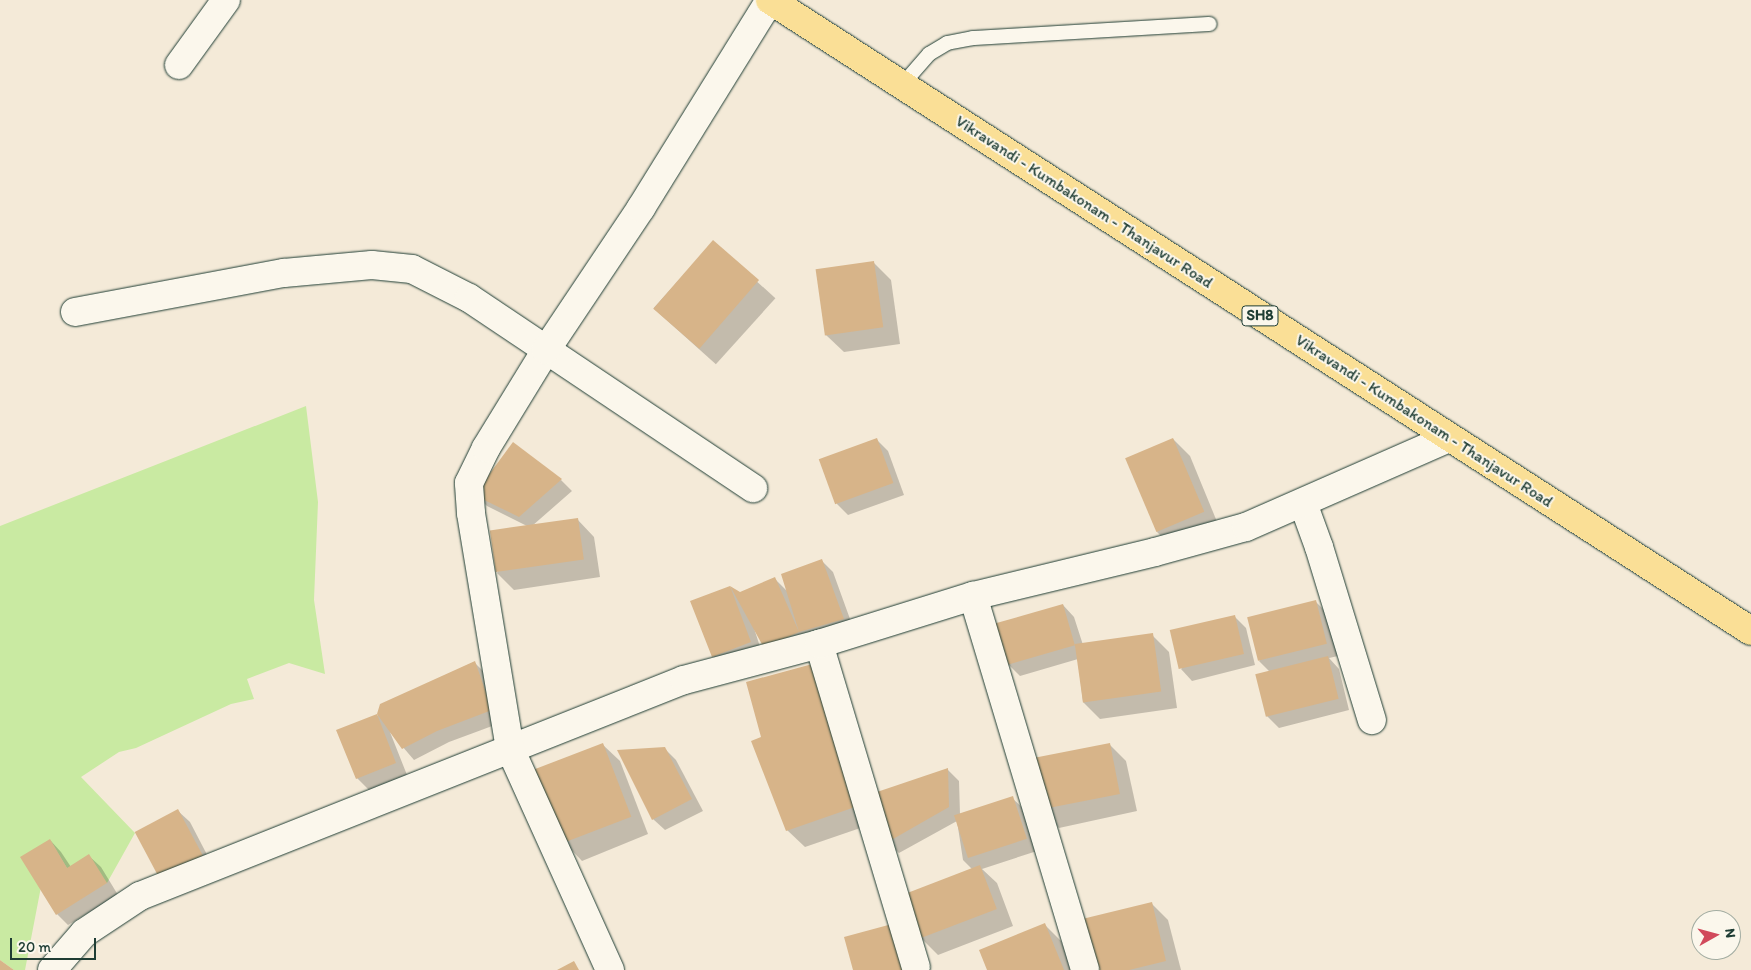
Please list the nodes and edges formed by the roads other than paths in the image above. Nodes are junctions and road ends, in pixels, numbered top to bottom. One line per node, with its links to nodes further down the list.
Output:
1 (226, 0): 4 (street)
2 (770, 0): 5 (main road, Vikravandi - Kumbakonam - Thanjavur Road / SH8); 7 (street)
3 (1210, 24): 5 (lane)
4 (179, 65)
5 (902, 85): 8 (main road, Vikravandi - Kumbakonam - Thanjavur Road / SH8)
6 (75, 312): 7 (street)
7 (546, 350): 9 (street); 15 (street)
8 (1449, 438): 10 (street); 12 (main road, Vikravandi - Kumbakonam - Thanjavur Road / SH8)
9 (754, 488)
10 (1303, 503): 11 (street); 14 (street)
11 (973, 596): 13 (street); 19 (street)
12 (1751, 631)
13 (819, 644): 15 (street); 16 (street)
14 (1372, 720)
15 (510, 749): 17 (street); 18 (street)
16 (916, 967)
17 (52, 970)
18 (610, 970)
19 (1085, 970)

